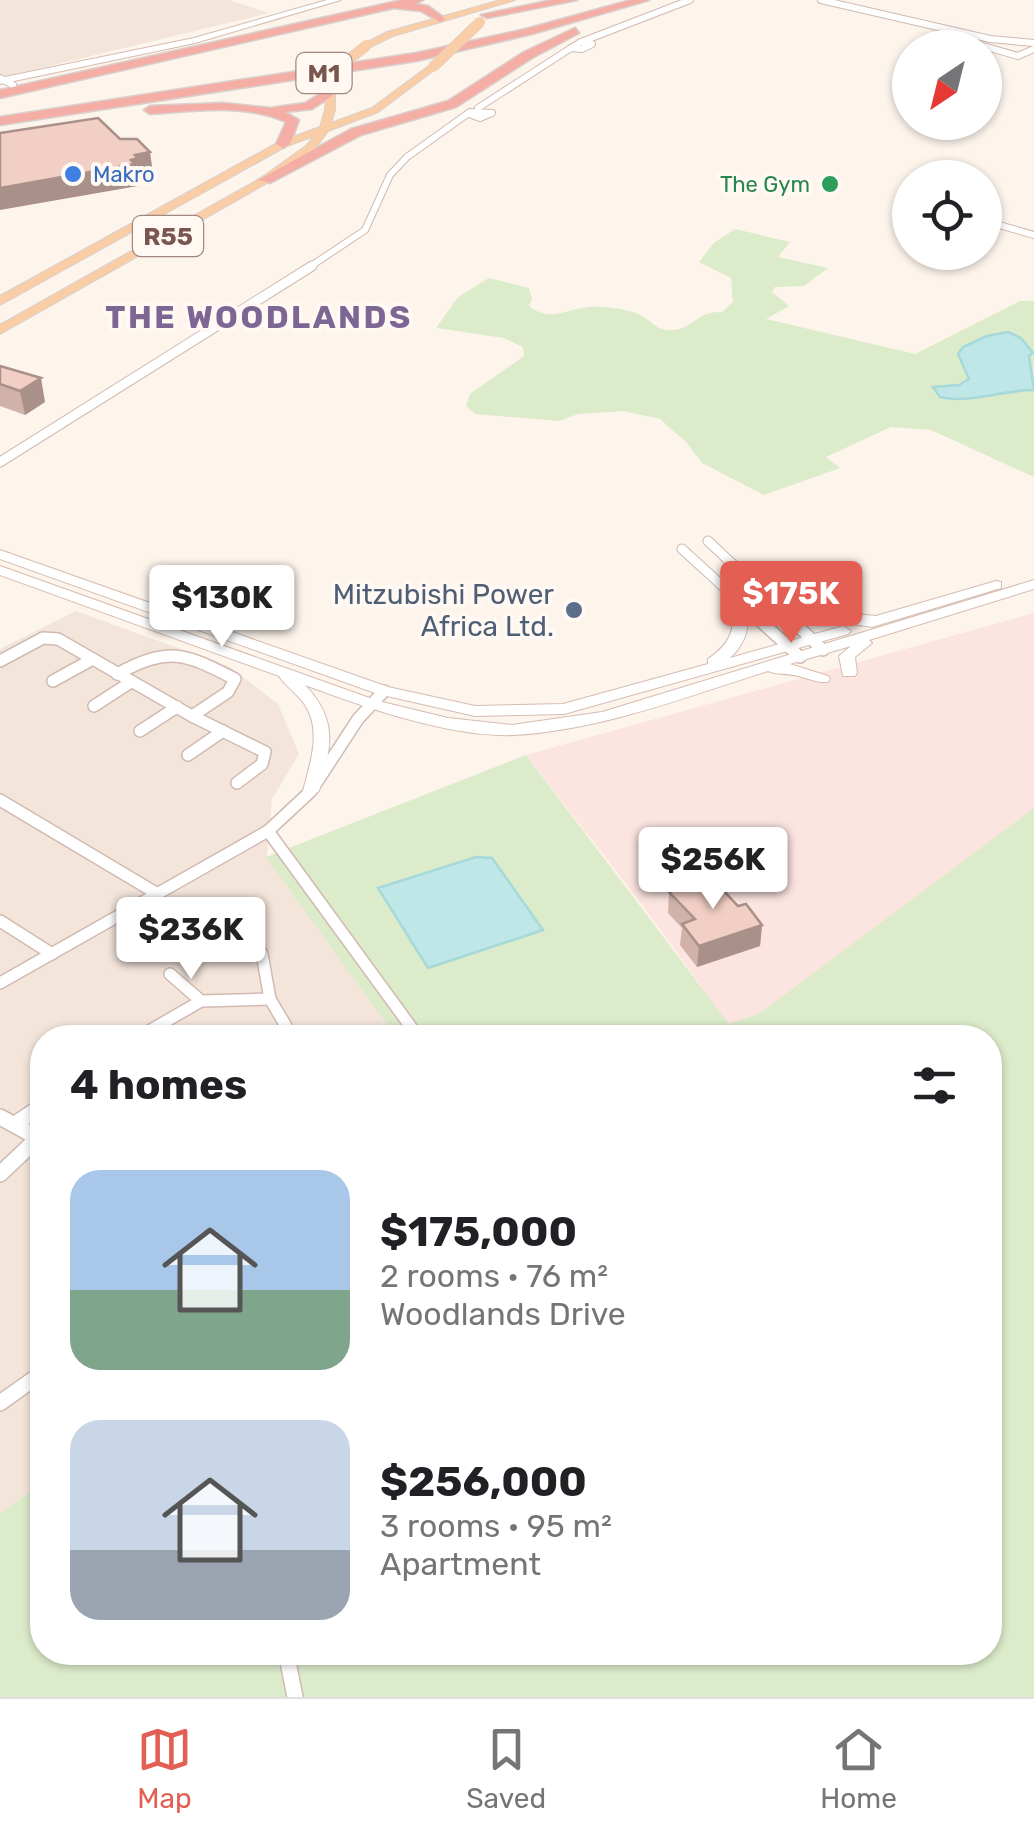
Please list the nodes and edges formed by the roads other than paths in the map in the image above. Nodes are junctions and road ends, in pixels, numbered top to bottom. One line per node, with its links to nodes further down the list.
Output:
1 (337, 0): 17 (main road)
2 (416, 0): 10 (highway)
3 (511, 0): 11 (main road, R55)
4 (570, 0): 11 (highway)
5 (613, 0): 22 (highway, M1)
6 (642, 0): 25 (highway, M1)
7 (663, 0): 19 (highway)
8 (690, 0): 13 (street)
9 (821, 0): 15 (street)
10 (385, 6): 12 (highway); 17 (highway)
11 (491, 11): 12 (main road, R55); 21 (main road, R55, bridge)
12 (440, 18): 18 (main road, R55, bridge)
13 (628, 22): 14 (street); 14 (street)
14 (577, 46): 23 (street); 24 (street)
15 (1034, 46): 16 (street)
16 (1002, 52)
17 (6, 84)
18 (329, 88): 20 (highway); 26 (main road)
19 (467, 94): 21 (highway); 29 (highway)
20 (246, 110): 25 (highway); 28 (highway)
21 (375, 110): 26 (main road, R55)
22 (0, 112)
23 (472, 112): 24 (street); 27 (street)
24 (488, 115): 27 (street)
25 (0, 124)
26 (325, 128): 28 (main road, R55); 29 (main road, R55)
27 (446, 132): 34 (street)
28 (283, 144): 32 (main road, R55)
29 (265, 180): 33 (main road, R55)
30 (1002, 224): 31 (street)
31 (1034, 234)
32 (0, 300)
33 (0, 330)
34 (0, 462)
35 (708, 541): 41 (street)
36 (682, 549): 42 (street)
37 (0, 554): 56 (main road)
38 (0, 570): 48 (main road)
39 (1034, 573): 43 (main road)
40 (1034, 584): 43 (main road)
41 (765, 594): 43 (main road); 44 (street)
42 (739, 602): 45 (street); 54 (main road)
43 (880, 626): 44 (main road); 51 (main road)
44 (818, 645): 45 (main road)
45 (794, 652): 49 (main road); 54 (main road)
46 (1, 660): 47 (street)
47 (90, 660): 50 (street); 53 (street)
48 (271, 666): 56 (main road); 64 (main road)
49 (752, 672): 52 (main road); 56 (main road)
50 (117, 674): 55 (street); 59 (street)
51 (850, 674)
52 (822, 680)
53 (54, 681)
54 (672, 681): 56 (main road)
55 (131, 682): 57 (street); 58 (street)
56 (378, 697): 64 (street)
57 (94, 706)
58 (177, 708): 59 (street); 60 (street)
59 (192, 716): 61 (street)
60 (140, 730)
61 (223, 731): 62 (street); 63 (street)
62 (188, 755)
63 (238, 783)
64 (311, 791): 66 (street)
65 (0, 800): 67 (street)
66 (268, 831): 67 (street); 77 (street)
67 (156, 893): 70 (street)
68 (0, 921): 70 (street)
69 (251, 938): 73 (street)
70 (52, 954): 72 (street)
71 (170, 974): 74 (street)
72 (0, 983)
73 (270, 1000): 74 (street); 76 (street)
74 (201, 1001): 75 (street)
75 (159, 1025)
76 (285, 1025)
77 (410, 1025)
78 (30, 1114): 80 (street)
79 (0, 1116): 80 (street)
80 (15, 1124): 81 (street)
81 (30, 1133)
82 (30, 1148): 83 (street)
83 (0, 1174)
84 (30, 1382): 85 (street)
85 (0, 1403)
86 (289, 1665): 87 (street)
87 (295, 1697)

